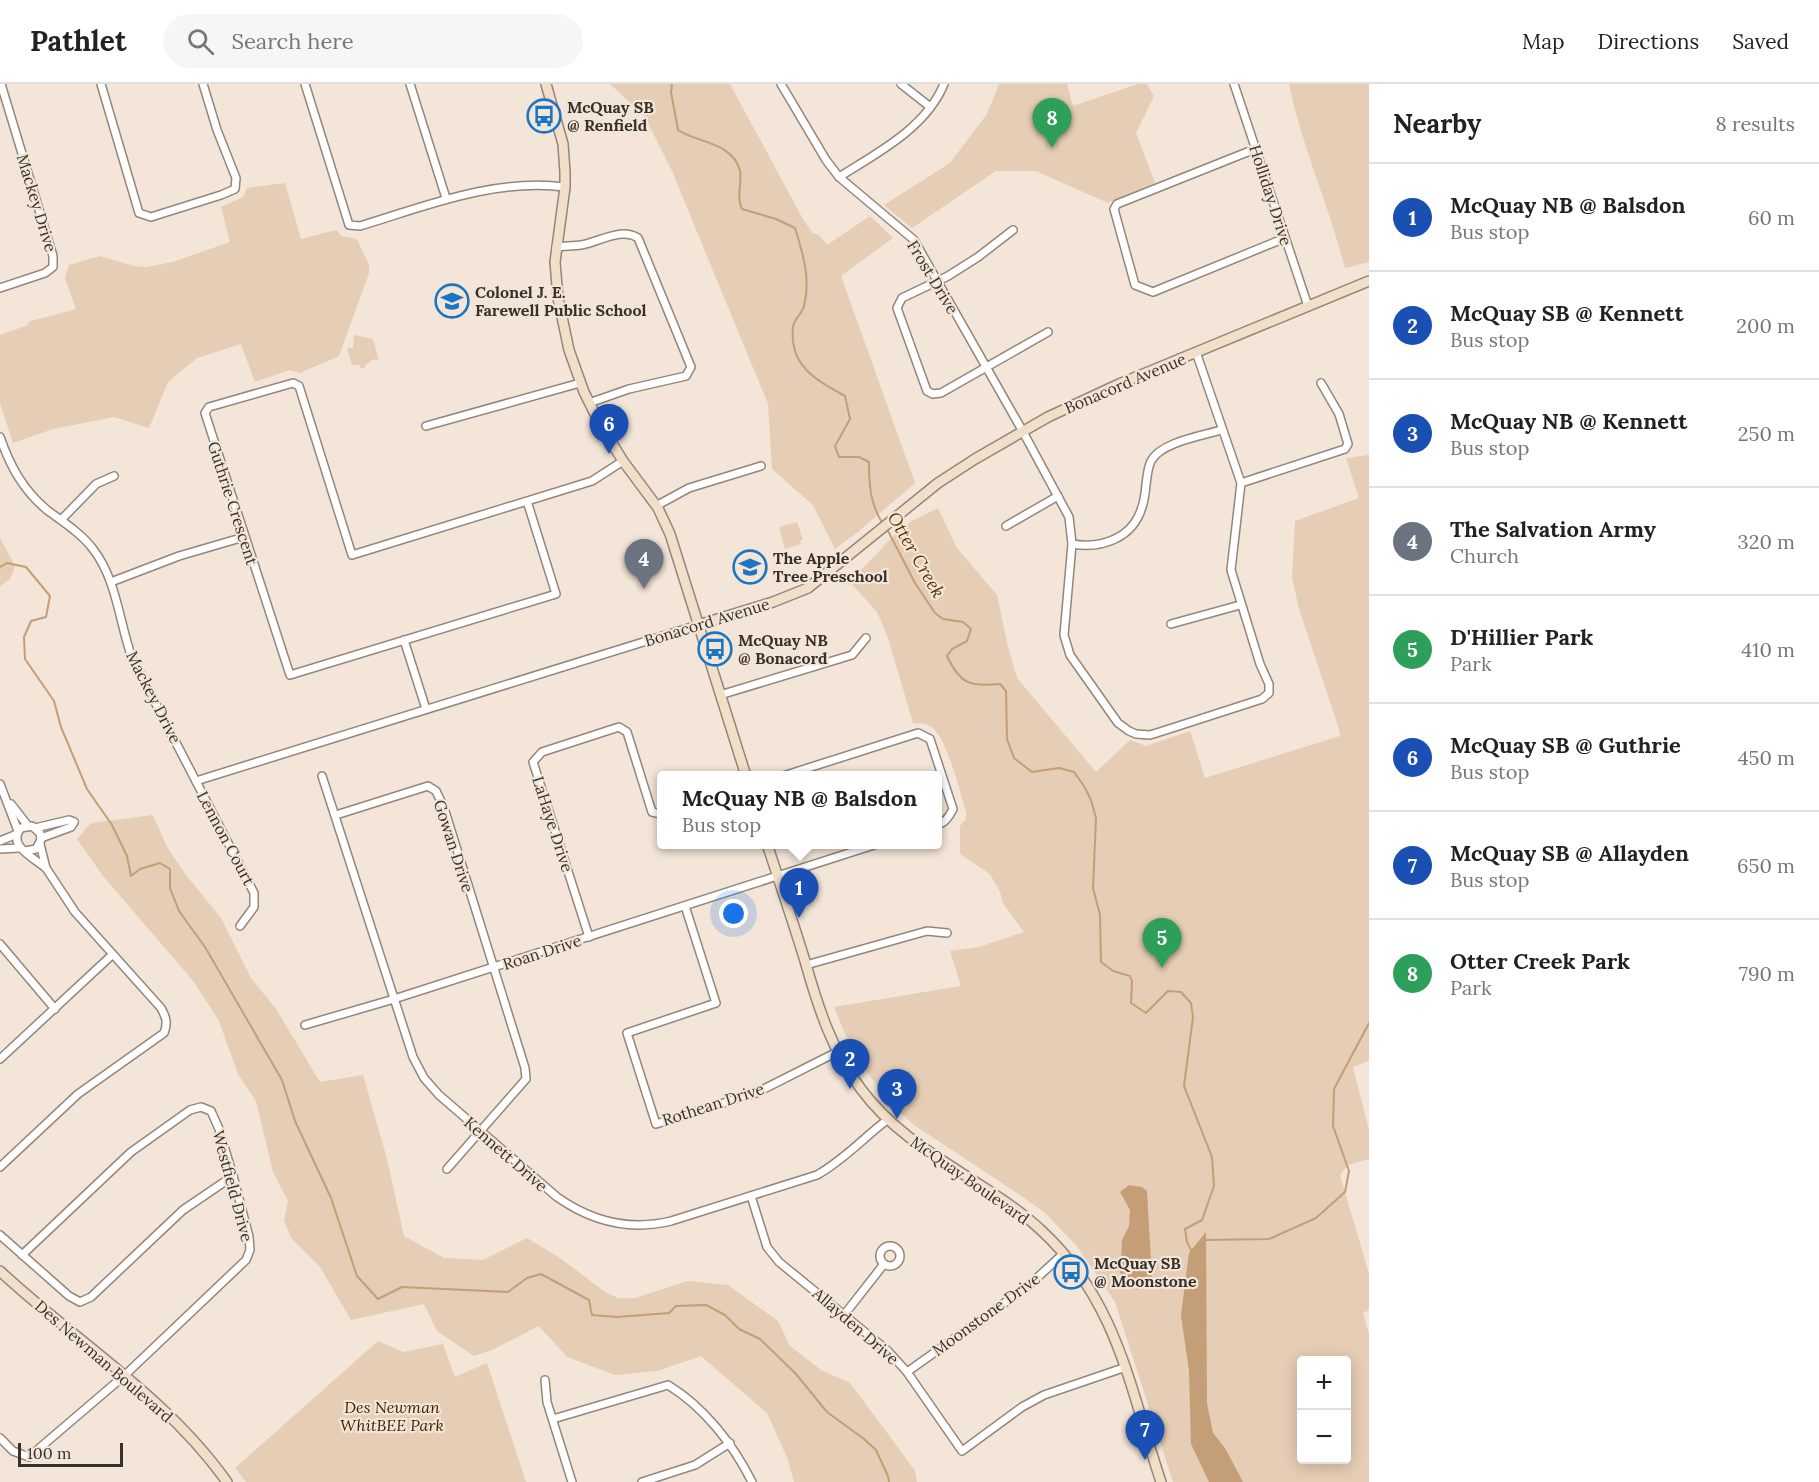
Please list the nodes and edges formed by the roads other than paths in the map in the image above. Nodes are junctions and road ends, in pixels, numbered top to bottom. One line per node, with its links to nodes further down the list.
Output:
1 (1, 84): 21 (street, Mackey Drive)
2 (101, 84): 3 (street)
3 (203, 84)
4 (305, 84): 15 (street)
5 (411, 84): 15 (street)
6 (546, 84): 14 (street)
7 (781, 84): 13 (street, Frost Drive)
8 (901, 84): 11 (street)
9 (944, 84): 11 (street)
10 (1234, 84): 12 (street, Holliday Drive)
11 (929, 106): 13 (street)
12 (1255, 149): 17 (street, Holliday Drive); 17 (street)
13 (839, 177): 19 (street, Frost Drive)
14 (565, 187): 15 (street); 18 (street)
15 (446, 198)
16 (1013, 230): 19 (street)
17 (1285, 238): 22 (street, Holliday Drive)
18 (556, 247): 27 (street); 28 (street)
19 (938, 281): 25 (street, Frost Drive); 25 (street)
20 (1369, 281): 22 (street, Bonacord Avenue)
21 (0, 288)
22 (1308, 306): 24 (street, Bonacord Avenue)
23 (1048, 332): 25 (street)
24 (1196, 352): 30 (street, Bonacord Avenue); 31 (street)
25 (986, 368): 30 (street, Frost Drive)
26 (1321, 382): 36 (street)
27 (580, 383): 28 (street); 29 (street)
28 (589, 403): 33 (street)
29 (426, 426)
30 (1022, 430): 37 (street, Frost Drive); 47 (street, Bonacord Avenue)
31 (1221, 430): 36 (street); 43 (street)
32 (0, 437): 40 (street, Mackey Drive)
33 (622, 461): 38 (street, Guthrie Crescent); 39 (street)
34 (761, 466): 39 (street)
35 (114, 476): 40 (street)
36 (1241, 483): 45 (street)
37 (1058, 496): 41 (street); 43 (street, Frost Drive)
38 (527, 501): 42 (street, Guthrie Crescent); 49 (street, Guthrie Crescent)
39 (656, 506): 47 (street)
40 (62, 519): 44 (street, Mackey Drive)
41 (1006, 526)
42 (244, 537): 44 (street); 49 (street, Guthrie Crescent)
43 (1072, 544): 45 (street, Frost Drive)
44 (111, 582): 57 (street, Mackey Drive)
45 (1240, 605): 46 (street)
46 (1172, 624)
47 (698, 625): 50 (street); 51 (street, Bonacord Avenue)
48 (866, 638): 50 (street)
49 (404, 640): 51 (street)
50 (720, 695): 52 (street)
51 (426, 709): 57 (street, Bonacord Avenue)
52 (744, 771)
53 (799, 771): 54 (street)
54 (941, 771)
55 (322, 776): 61 (street, Kennett Drive)
56 (942, 776): 62 (street)
57 (196, 781): 74 (street, Lennon Court)
58 (0, 784): 59 (street)
59 (6, 797): 63 (street); 64 (street)
60 (657, 813): 76 (street, LaHaye Drive)
61 (336, 815): 80 (street, Gowan Drive); 81 (street, Kennett Drive)
62 (942, 824)
63 (31, 827): 64 (street); 65 (street); 65 (street)
64 (17, 832): 66 (street); 68 (street)
65 (41, 841): 68 (street); 71 (street)
66 (0, 842)
67 (0, 849): 68 (street)
68 (22, 849): 71 (street)
69 (769, 849): 72 (street, McQuay Boulevard)
70 (862, 849): 72 (street, Roan Drive)
71 (46, 868): 78 (street)
72 (778, 876): 73 (street, Roan Drive); 79 (street, McQuay Boulevard)
73 (685, 906): 76 (street, Roan Drive); 84 (street, Rothean Drive)
74 (240, 926)
75 (946, 933): 79 (street)
76 (589, 937): 80 (street, Roan Drive)
77 (0, 944): 82 (street)
78 (112, 955): 82 (street); 88 (street)
79 (806, 965): 84 (street, McQuay Boulevard)
80 (493, 967): 81 (street, Roan Drive); 87 (street, Gowan Drive)
81 (394, 999): 83 (street, Roan Drive); 87 (street, Kennett Drive)
82 (55, 1009): 85 (street)
83 (305, 1025)
84 (837, 1052): 86 (street, McQuay Boulevard)
85 (0, 1059)
86 (887, 1120): 91 (street, Kennett Drive); 93 (street, McQuay Boulevard)
87 (481, 1132): 89 (street); 91 (street, Kennett Drive)
88 (0, 1167)
89 (447, 1169)
90 (233, 1176): 94 (street); 94 (street, Westfield Drive); 100 (street, Westfield Drive)
91 (751, 1196): 97 (street, Allayden Drive)
92 (0, 1235): 94 (street)
93 (1063, 1254): 98 (street, McQuay Boulevard); 99 (street, Moonstone Drive)
94 (22, 1255)
95 (884, 1264): 97 (street)
96 (0, 1270): 100 (street, Des Newman Boulevard)
97 (844, 1316): 99 (street, Allayden Drive)
98 (1126, 1367): 99 (street, Allayden Drive); 109 (street, McQuay Boulevard)
99 (907, 1372)
100 (125, 1375): 103 (street); 105 (street, Des Newman Boulevard)
101 (545, 1380): 102 (street)
102 (553, 1419): 104 (street); 106 (street)
103 (0, 1438)
104 (730, 1443): 107 (street); 108 (street)
105 (227, 1482)
106 (572, 1482)
107 (642, 1482)
108 (752, 1482)
109 (1161, 1482)

